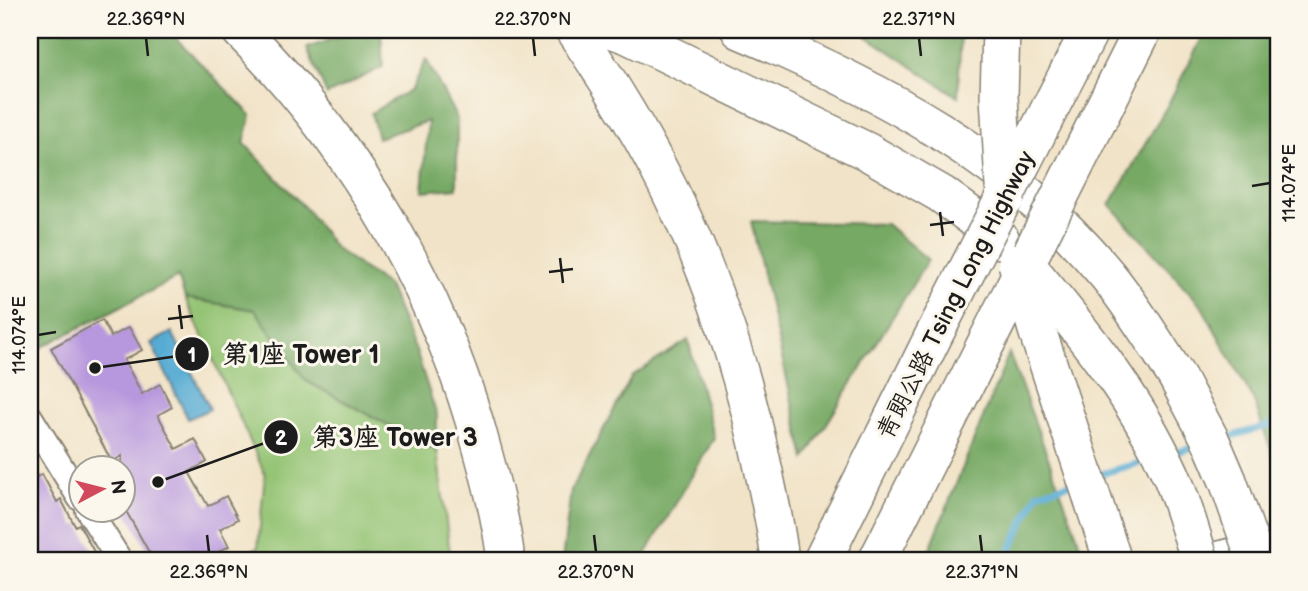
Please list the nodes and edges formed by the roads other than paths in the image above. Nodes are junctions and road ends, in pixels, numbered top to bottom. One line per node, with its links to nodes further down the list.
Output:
1 (240, 30): 13 (highway)
2 (574, 30): 14 (highway)
3 (614, 30): 19 (highway, bridge)
4 (740, 30): 20 (highway, bridge)
5 (1001, 30): 17 (highway, bridge)
6 (1090, 30): 15 (highway, 青朗公路 Tsing Long Highway, bridge)
7 (1143, 30): 16 (highway, 青朗公路 Tsing Long Highway, bridge)
8 (30, 417): 9 (lane)
9 (66, 475)
10 (97, 524): 12 (lane)
11 (1278, 539): 18 (lane)
12 (120, 561)
13 (506, 561)
14 (780, 561)
15 (822, 561)
16 (877, 561)
17 (1113, 561)
18 (1190, 561)
19 (1200, 561)
20 (1256, 561)

